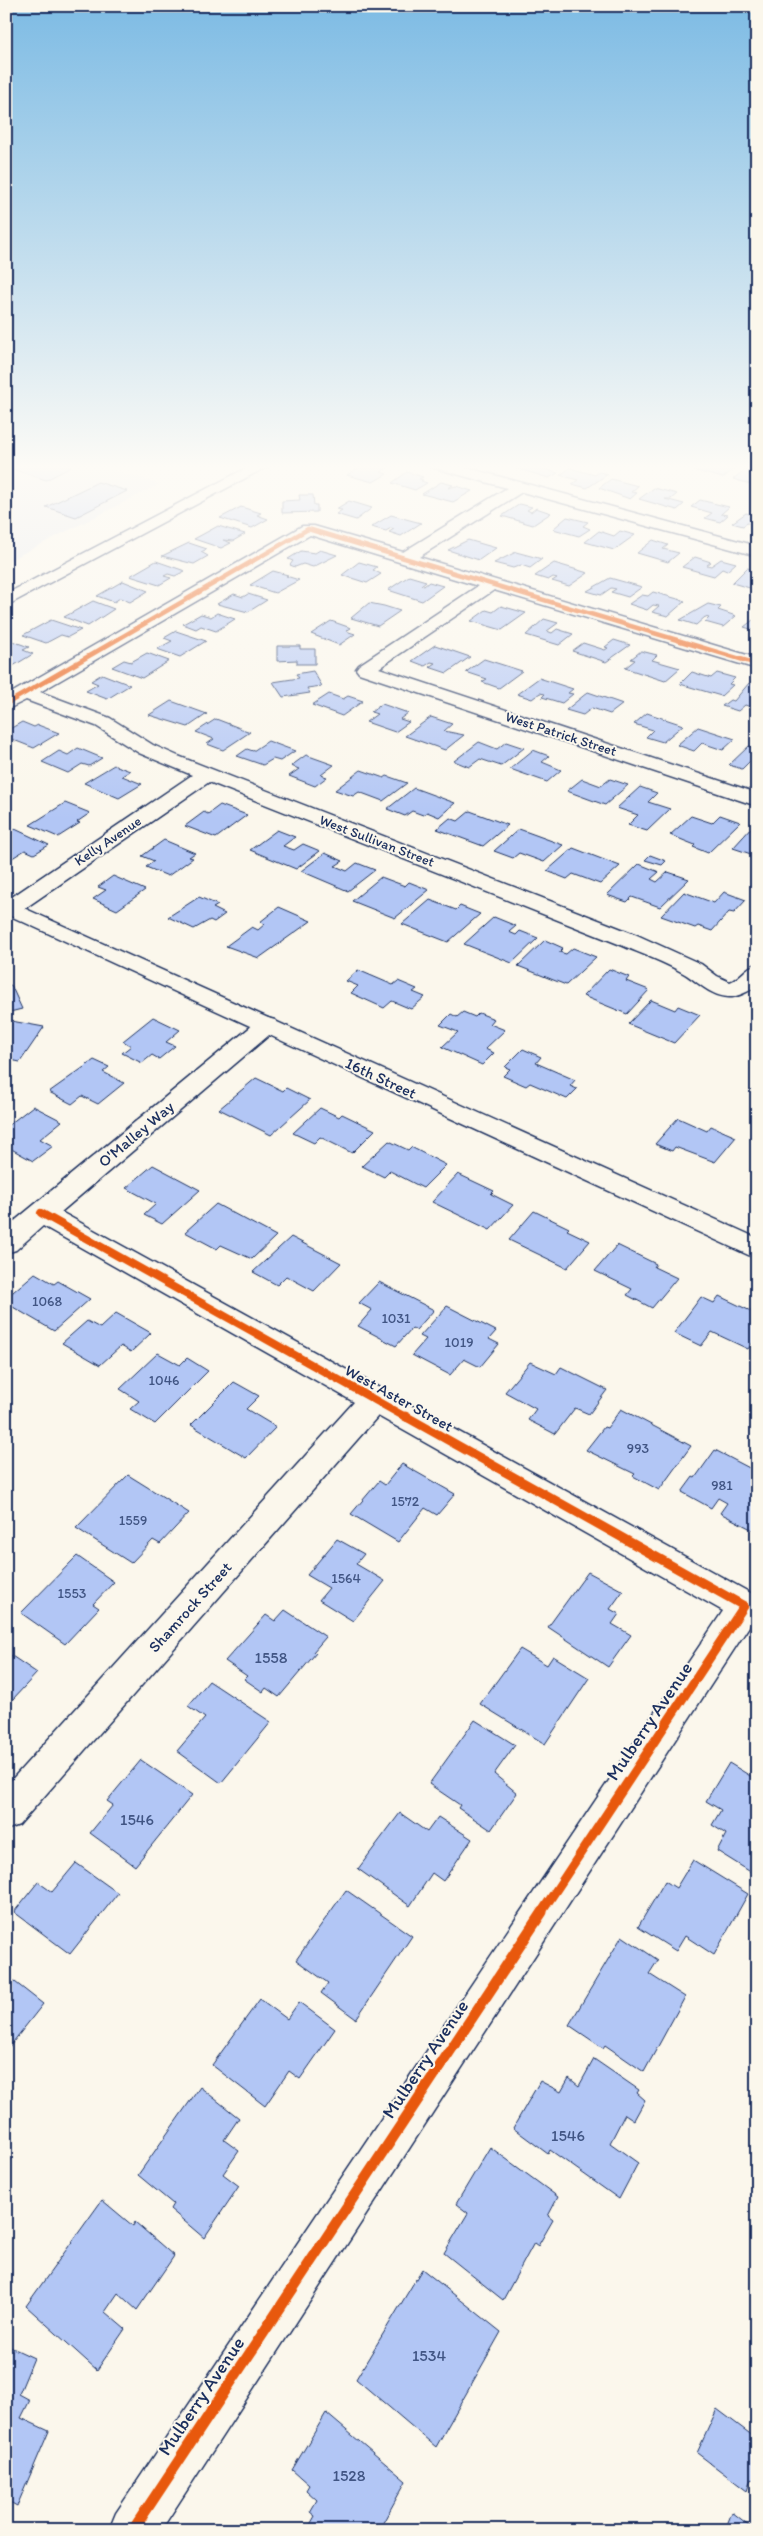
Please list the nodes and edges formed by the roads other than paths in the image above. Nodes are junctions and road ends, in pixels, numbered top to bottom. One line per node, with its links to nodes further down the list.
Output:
1 (40, 582): 5 (street)
2 (216, 582): 7 (street)
3 (487, 582): 4 (street)
4 (492, 584): 6 (street); 10 (street, West Patrick Street)
5 (6, 601)
6 (757, 664)
7 (25, 693): 8 (street); 9 (street, West Sullivan Street)
8 (6, 704)
9 (207, 774): 11 (street, Kelly Avenue); 12 (street, West Sullivan Street)
10 (757, 800)
11 (8, 907): 13 (street, 16th Street)
12 (757, 971)
13 (267, 1025): 14 (street, O'Malley Way); 16 (street, 16th Street)
14 (41, 1213): 15 (street, O'Malley Way); 17 (street, West Aster Street)
15 (6, 1244)
16 (757, 1249)
17 (374, 1400): 18 (street, West Aster Street); 19 (street, Shamrock Street)
18 (744, 1606): 20 (street, Mulberry Avenue)
19 (6, 1813)
20 (133, 2530)

